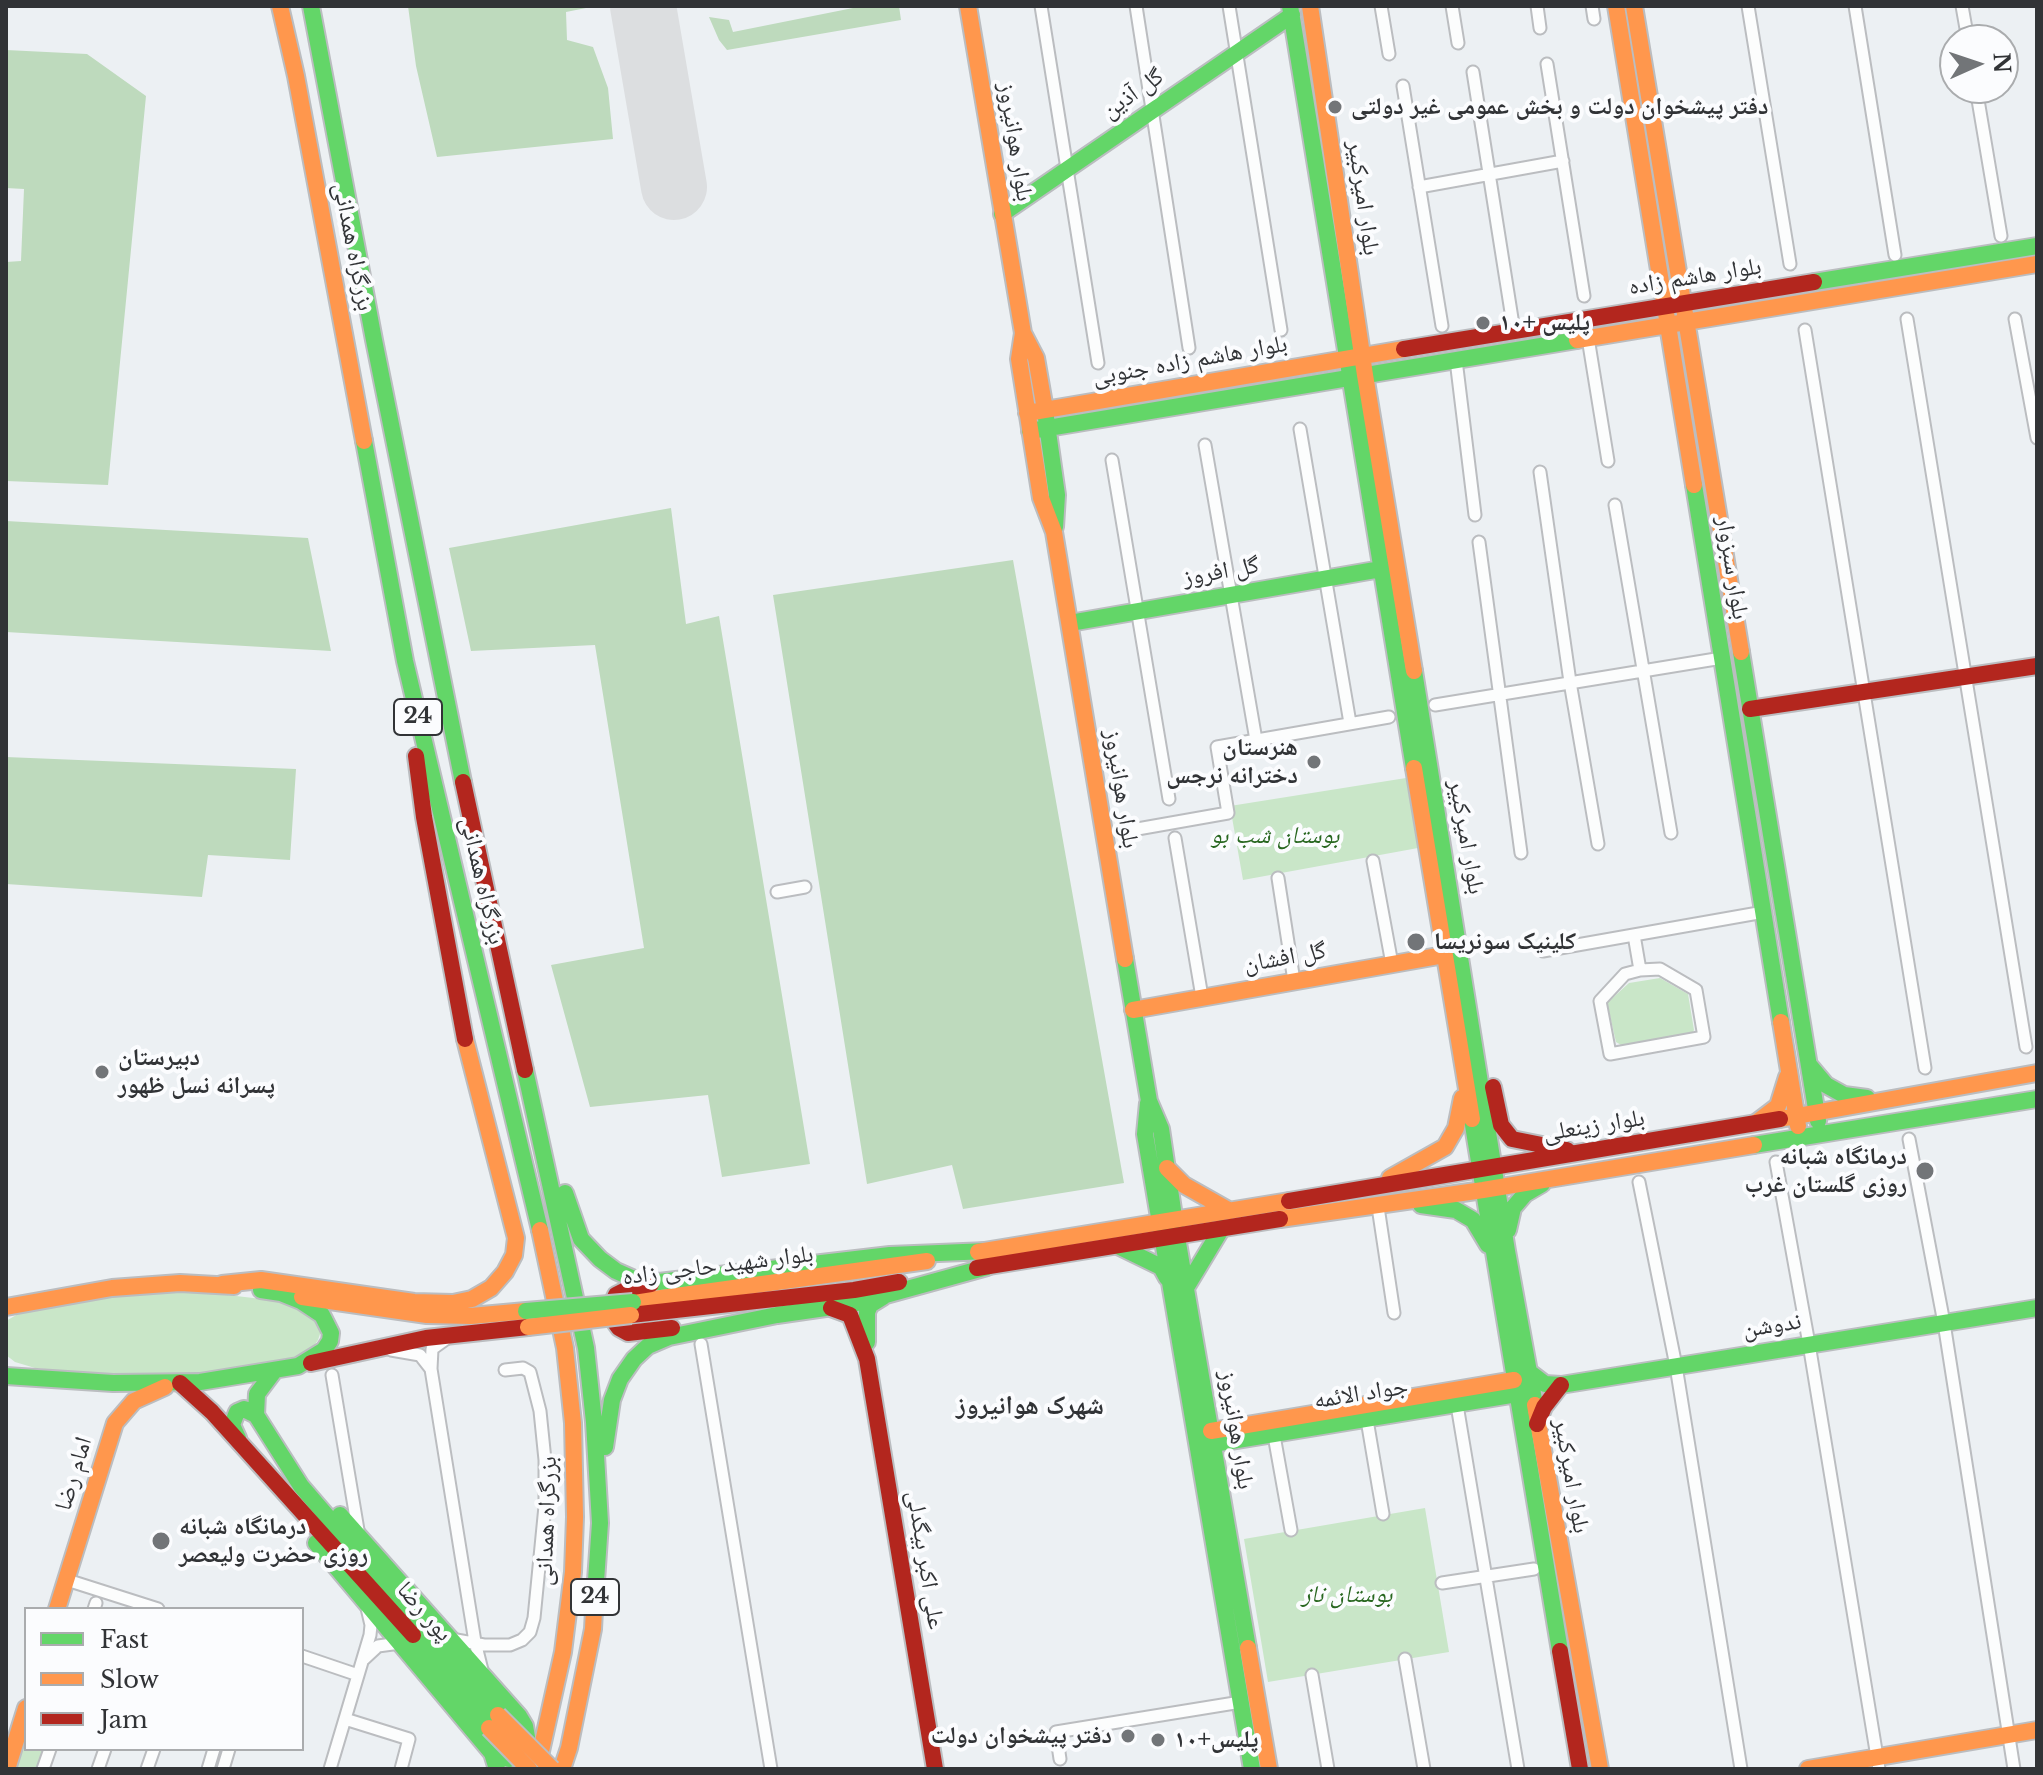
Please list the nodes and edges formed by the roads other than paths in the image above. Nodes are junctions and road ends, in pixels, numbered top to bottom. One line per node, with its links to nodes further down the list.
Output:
1 (280, 6): 73 (main road, بزرگراه همدانی / 24)
2 (311, 6): 90 (main road, بزرگراه همدانی / 24)
3 (968, 6): 29 (main road, بلوار هوانیروز)
4 (1041, 6): 26 (street)
5 (1136, 6): 24 (street)
6 (1229, 6): 18 (street)
7 (1310, 6): 49 (main road, بلوار امیرکبیر)
8 (1381, 6): 19 (street)
9 (1452, 6): 17 (street)
10 (1537, 6): 16 (street)
11 (1616, 6): 37 (main road, بلوار سبزوار)
12 (1634, 6): 36 (main road, بلوار سبزوار)
13 (1748, 6): 33 (street)
14 (1855, 6): 32 (street)
15 (1291, 10): 18 (main road, گل آذین); 49 (main road, بلوار امیرکبیر)
16 (1540, 28)
17 (1458, 43)
18 (1236, 53): 24 (main road, گل آذین); 43 (street)
19 (1389, 54)
20 (1547, 64): 25 (street)
21 (1473, 72): 27 (street)
22 (1403, 86): 28 (street)
23 (1979, 104): 30 (street)
24 (1152, 111): 26 (main road, گل آذین); 48 (street)
25 (1563, 161): 27 (street); 35 (street)
26 (1067, 169): 29 (main road, گل آذین); 51 (street)
27 (1491, 174): 28 (street); 45 (street)
28 (1419, 187): 42 (street)
29 (1002, 214): 46 (main road, بلوار هوانیروز)
30 (2001, 236)
31 (2037, 246): 36 (main road, بلوار هاشم زاده)
32 (1895, 255)
33 (1790, 264)
34 (2037, 264): 40 (main road, بلوار هاشم زاده)
35 (1584, 296)
36 (1683, 303): 37 (main road, بلوار هاشم زاده); 40 (main road, بلوار سبزوار)
37 (1665, 306): 41 (main road, بلوار سبزوار); 45 (main road, بلوار هاشم زاده)
38 (1907, 319): 76 (street)
39 (2015, 319): 58 (street)
40 (1686, 322): 41 (main road, بلوار هاشم زاده); 81 (main road, بلوار سبزوار)
41 (1668, 325): 47 (main road, بلوار هاشم زاده); 72 (main road, بلوار سبزوار)
42 (1442, 326)
43 (1281, 330)
44 (1805, 330): 78 (street)
45 (1514, 331): 49 (main road, بلوار هاشم زاده)
46 (1023, 333): 53 (main road, بلوار هوانیروز); 54 (main road, بلوار هوانیروز)
47 (1588, 338): 50 (main road, بلوار هاشم زاده); 61 (street)
48 (1189, 348)
49 (1354, 357): 52 (main road, بلوار امیرکبیر); 53 (main road, بلوار هاشم زاده جنوبی)
50 (1456, 360): 52 (main road, بلوار هاشم زاده); 64 (street)
51 (1098, 363)
52 (1357, 376): 55 (main road, بلوار هاشم زاده جنوبی); 67 (main road, بلوار امیرکبیر); 99 (main road, بلوار امیرکبیر)
53 (1045, 410): 54 (main road, بلوار هاشم زاده جنوبی); 55 (main road, بلوار هوانیروز)
54 (1027, 413): 57 (main road, بلوار هوانیروز)
55 (1048, 428): 57 (main road, بلوار هاشم زاده جنوبی); 65 (main road, بلوار هوانیروز)
56 (1300, 429): 68 (street)
57 (1030, 431): 65 (main road, بلوار هوانیروز)
58 (2037, 438)
59 (1205, 445): 69 (street)
60 (1112, 460): 70 (street)
61 (1608, 461)
62 (1540, 472): 77 (street)
63 (1615, 505): 75 (street)
64 (1475, 515)
65 (1054, 532): 71 (main road, بلوار هوانیروز)
66 (1479, 542): 79 (street)
67 (1381, 569): 68 (main road, گل افروز); 99 (main road, بلوار امیرکبیر)
68 (1324, 579): 69 (main road, گل افروز); 83 (street)
69 (1231, 595): 70 (main road, گل افروز); 84 (street)
70 (1137, 610): 71 (main road, گل افروز); 85 (street)
71 (1070, 623): 104 (main road, بلوار هوانیروز)
72 (1722, 658): 75 (street); 96 (main road, بلوار سبزوار)
73 (405, 661): 136 (main road); 205 (main road, بزرگراه همدانی / 24)
74 (2037, 666): 76 (main road)
75 (1643, 672): 77 (street); 87 (street)
76 (1966, 678): 78 (main road); 105 (street)
77 (1570, 682): 79 (street); 89 (street)
78 (1865, 691): 81 (main road); 109 (street)
79 (1498, 694): 80 (street); 91 (street)
80 (1435, 705)
81 (1750, 709): 107 (main road, بلوار سبزوار)
82 (1389, 717): 83 (street)
83 (1350, 723): 84 (street)
84 (1256, 740): 86 (street)
85 (1169, 799)
86 (1126, 831)
87 (1671, 833)
88 (1175, 838): 103 (street)
89 (1598, 844)
90 (477, 852): 135 (main road); 173 (main road, بزرگراه همدانی / 24)
91 (1521, 853)
92 (1373, 861): 100 (street)
93 (1278, 878): 102 (street)
94 (805, 887): 95 (street)
95 (777, 892)
96 (1764, 912): 97 (street); 108 (main road, بلوار سبزوار)
97 (1634, 935): 98 (street); 101 (street)
98 (1543, 951)
99 (1453, 954): 100 (main road, گل افشان); 106 (main road, بلوار امیرکبیر); 120 (main road); 123 (main road, بلوار امیرکبیر)
100 (1392, 964): 102 (main road, گل افشان)
101 (1640, 970): 101 (street)
102 (1294, 981): 103 (main road, گل افشان)
103 (1202, 997): 104 (main road, گل افشان)
104 (1133, 1010): 112 (main road, بلوار هوانیروز)
105 (2026, 1047)
106 (1460, 1053): 123 (main road, بلوار امیرکبیر); 126 (main road)
107 (1808, 1062): 113 (main road); 114 (main road, بلوار سبزوار)
108 (1789, 1068): 115 (main road, بلوار سبزوار); 116 (main road)
109 (1925, 1068)
110 (2037, 1073): 113 (main road, بلوار زینعلی)
111 (2037, 1099): 117 (main road, بلوار زینعلی)
112 (1149, 1101): 122 (main road, بلوار هوانیروز); 131 (main road, بلوار هوانیروز)
113 (1884, 1101): 114 (main road, بلوار زینعلی)
114 (1816, 1112): 115 (main road, بلوار زینعلی); 117 (main road, بلوار سبزوار)
115 (1797, 1116): 116 (main road, بلوار زینعلی); 118 (main road, بلوار سبزوار)
116 (1754, 1124): 120 (main road, بلوار زینعلی)
117 (1820, 1134): 118 (main road, بلوار زینعلی)
118 (1800, 1138): 124 (main road, بلوار زینعلی)
119 (1909, 1139): 147 (street)
120 (1581, 1153): 123 (main road, بلوار زینعلی)
121 (1776, 1162): 150 (street)
122 (1167, 1168): 129 (main road); 131 (main road, بلوار هوانیروز)
123 (1487, 1168): 126 (main road, بلوار زینعلی); 127 (main road, بلوار امیرکبیر)
124 (1581, 1172): 127 (main road, بلوار زینعلی); 133 (main road)
125 (1639, 1182): 154 (street)
126 (1372, 1187): 129 (main road, بلوار زینعلی)
127 (1490, 1189): 128 (main road, بلوار زینعلی); 133 (main road, بلوار امیرکبیر)
128 (1373, 1208): 130 (main road, بلوار زینعلی); 133 (main road); 144 (street)
129 (1230, 1211): 131 (main road, بلوار زینعلی)
130 (1222, 1228): 131 (main road, بلوار زینعلی); 138 (main road)
131 (1168, 1229): 132 (main road, بلوار شهید حاجی زاده); 134 (main road, بلوار شهید حاجی زاده); 137 (main road, بلوار هوانیروز); 138 (main road, بلوار هوانیروز)
132 (1116, 1245): 134 (main road, بلوار شهید حاجی زاده); 137 (main road)
133 (1500, 1253): 160 (main road, بلوار امیرکبیر)
134 (988, 1259): 135 (main road); 140 (main road); 146 (main road, بلوار شهید حاجی زاده, bridge)
135 (659, 1282): 145 (main road)
136 (222, 1284): 139 (main road, بلوار شهید حاجی زاده); 141 (main road)
137 (1170, 1285): 192 (main road, بلوار هوانیروز)
138 (1187, 1286): 168 (main road, بلوار هوانیروز)
139 (281, 1293): 146 (main road, بلوار شهید حاجی زاده); 153 (main road)
140 (890, 1294): 142 (main road); 152 (main road, علی اکبر بیگدلی)
141 (6, 1307)
142 (829, 1308): 145 (main road); 152 (main road, علی اکبر بیگدلی)
143 (2037, 1308): 147 (main road, ندوشن)
144 (1394, 1313)
145 (777, 1315): 173 (main road)
146 (527, 1319): 148 (main road, بلوار شهید حاجی زاده)
147 (1944, 1323): 150 (main road, ندوشن); 197 (street)
148 (462, 1335): 151 (main road, بلوار شهید حاجی زاده); 155 (street)
149 (701, 1344): 208 (street)
150 (1809, 1344): 154 (main road, ندوشن); 200 (street)
151 (365, 1351): 153 (main road, بلوار شهید حاجی زاده); 155 (street)
152 (867, 1359): 209 (main road, علی اکبر بیگدلی)
153 (298, 1366): 156 (main road, بلوار شهید حاجی زاده)
154 (1676, 1366): 162 (main road, ندوشن); 217 (street)
155 (431, 1369): 184 (street)
156 (275, 1370): 161 (main road, بلوار شهید حاجی زاده); 165 (main road)
157 (505, 1370): 184 (street)
158 (332, 1375): 175 (street)
159 (6, 1376): 161 (main road)
160 (1520, 1382): 162 (main road); 163 (main road, جواد الائمه); 166 (main road, بلوار امیرکبیر); 215 (main road, بلوار امیرکبیر)
161 (177, 1383): 169 (main road, پور رضا); 178 (main road, امام رضا)
162 (1561, 1385): 166 (main road)
163 (1456, 1397): 164 (main road, جواد الائمه); 177 (street)
164 (1366, 1412): 167 (main road, جواد الائمه); 172 (street)
165 (256, 1415): 169 (main road); 170 (main road, پور رضا)
166 (1537, 1425): 216 (main road, بلوار امیرکبیر)
167 (1273, 1427): 168 (main road, جواد الائمه); 174 (street)
168 (1212, 1437): 211 (main road, بلوار هوانیروز)
169 (241, 1444): 171 (main road, پور رضا)
170 (287, 1464): 175 (main road); 195 (main road, پور رضا)
171 (272, 1478): 180 (main road); 195 (main road, پور رضا)
172 (1383, 1514)
173 (600, 1523): 207 (main road, بزرگراه همدانی / 24)
174 (1291, 1530)
175 (359, 1536): 183 (main road)
176 (1534, 1569): 177 (street)
177 (1487, 1576): 179 (street); 214 (street)
178 (67, 1580): 181 (main road, امام رضا); 182 (street)
179 (1442, 1583)
180 (363, 1598): 185 (main road); 188 (street)
181 (58, 1607)
182 (152, 1607)
183 (451, 1639): 184 (street); 191 (main road)
184 (475, 1642): 191 (street)
185 (400, 1643): 188 (street); 199 (main road)
186 (304, 1657): 189 (street)
187 (1405, 1659): 213 (street)
188 (363, 1660): 189 (street)
189 (358, 1675): 194 (street)
190 (1312, 1675): 212 (street)
191 (485, 1677): 199 (main road)
192 (1241, 1702): 198 (street); 210 (main road, بلوار هوانیروز)
193 (24, 1714): 201 (main road)
194 (345, 1719): 202 (street); 203 (street)
195 (493, 1721): 204 (main road, پور رضا, bridge); 206 (main road, پور رضا, bridge)
196 (2037, 1730): 197 (main road)
197 (2007, 1735): 200 (main road); 219 (street)
198 (1060, 1759)
199 (494, 1761)
200 (1878, 1763): 218 (main road)
201 (7, 1769)
202 (330, 1769)
203 (401, 1769)
204 (529, 1769)
205 (537, 1769)
206 (552, 1769)
207 (562, 1769)
208 (771, 1769)
209 (935, 1769)
210 (1252, 1769)
211 (1269, 1769)
212 (1328, 1769)
213 (1424, 1769)
214 (1518, 1769)
215 (1580, 1769)
216 (1600, 1769)
217 (1741, 1769)
218 (1808, 1769)
219 (2014, 1769)

